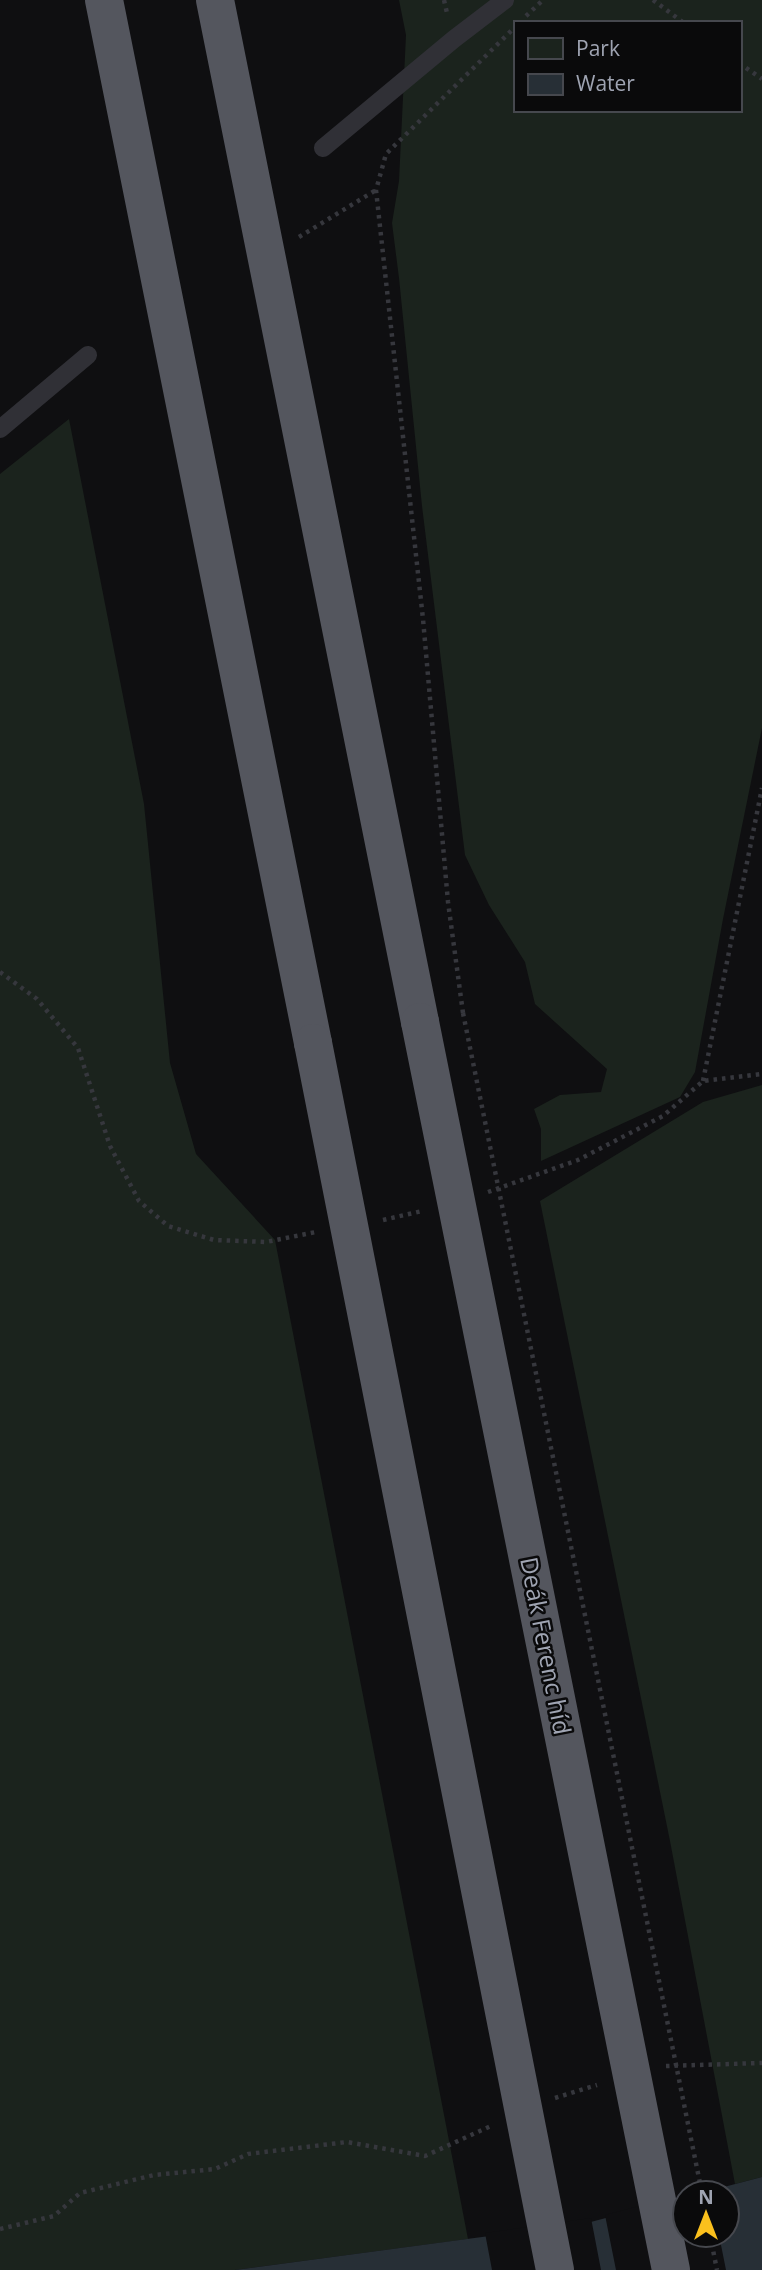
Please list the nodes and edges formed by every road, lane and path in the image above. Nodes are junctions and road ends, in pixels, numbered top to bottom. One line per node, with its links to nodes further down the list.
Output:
1 (104, 0): 26 (highway, bridge)
2 (215, 0): 13 (highway, Deák Ferenc híd)
3 (505, 0): 11 (lane)
4 (543, 0): 6 (path)
5 (653, 0): 7 (path)
6 (521, 21)
7 (681, 21)
8 (514, 28): 12 (path)
9 (741, 64): 10 (path)
10 (762, 79)
11 (323, 148)
12 (376, 190): 13 (path); 23 (path, bridge)
13 (265, 258): 27 (highway, Deák Ferenc híd, bridge)
14 (88, 355): 15 (lane)
15 (0, 429)
16 (762, 788): 17 (path)
17 (702, 1081)
18 (762, 2063): 19 (path)
19 (658, 2067)
20 (609, 2082): 21 (path)
21 (548, 2100)
22 (499, 2123): 24 (path)
23 (699, 2179)
24 (0, 2228)
25 (713, 2249): 28 (path)
26 (555, 2270)
27 (671, 2270)
28 (718, 2270)

